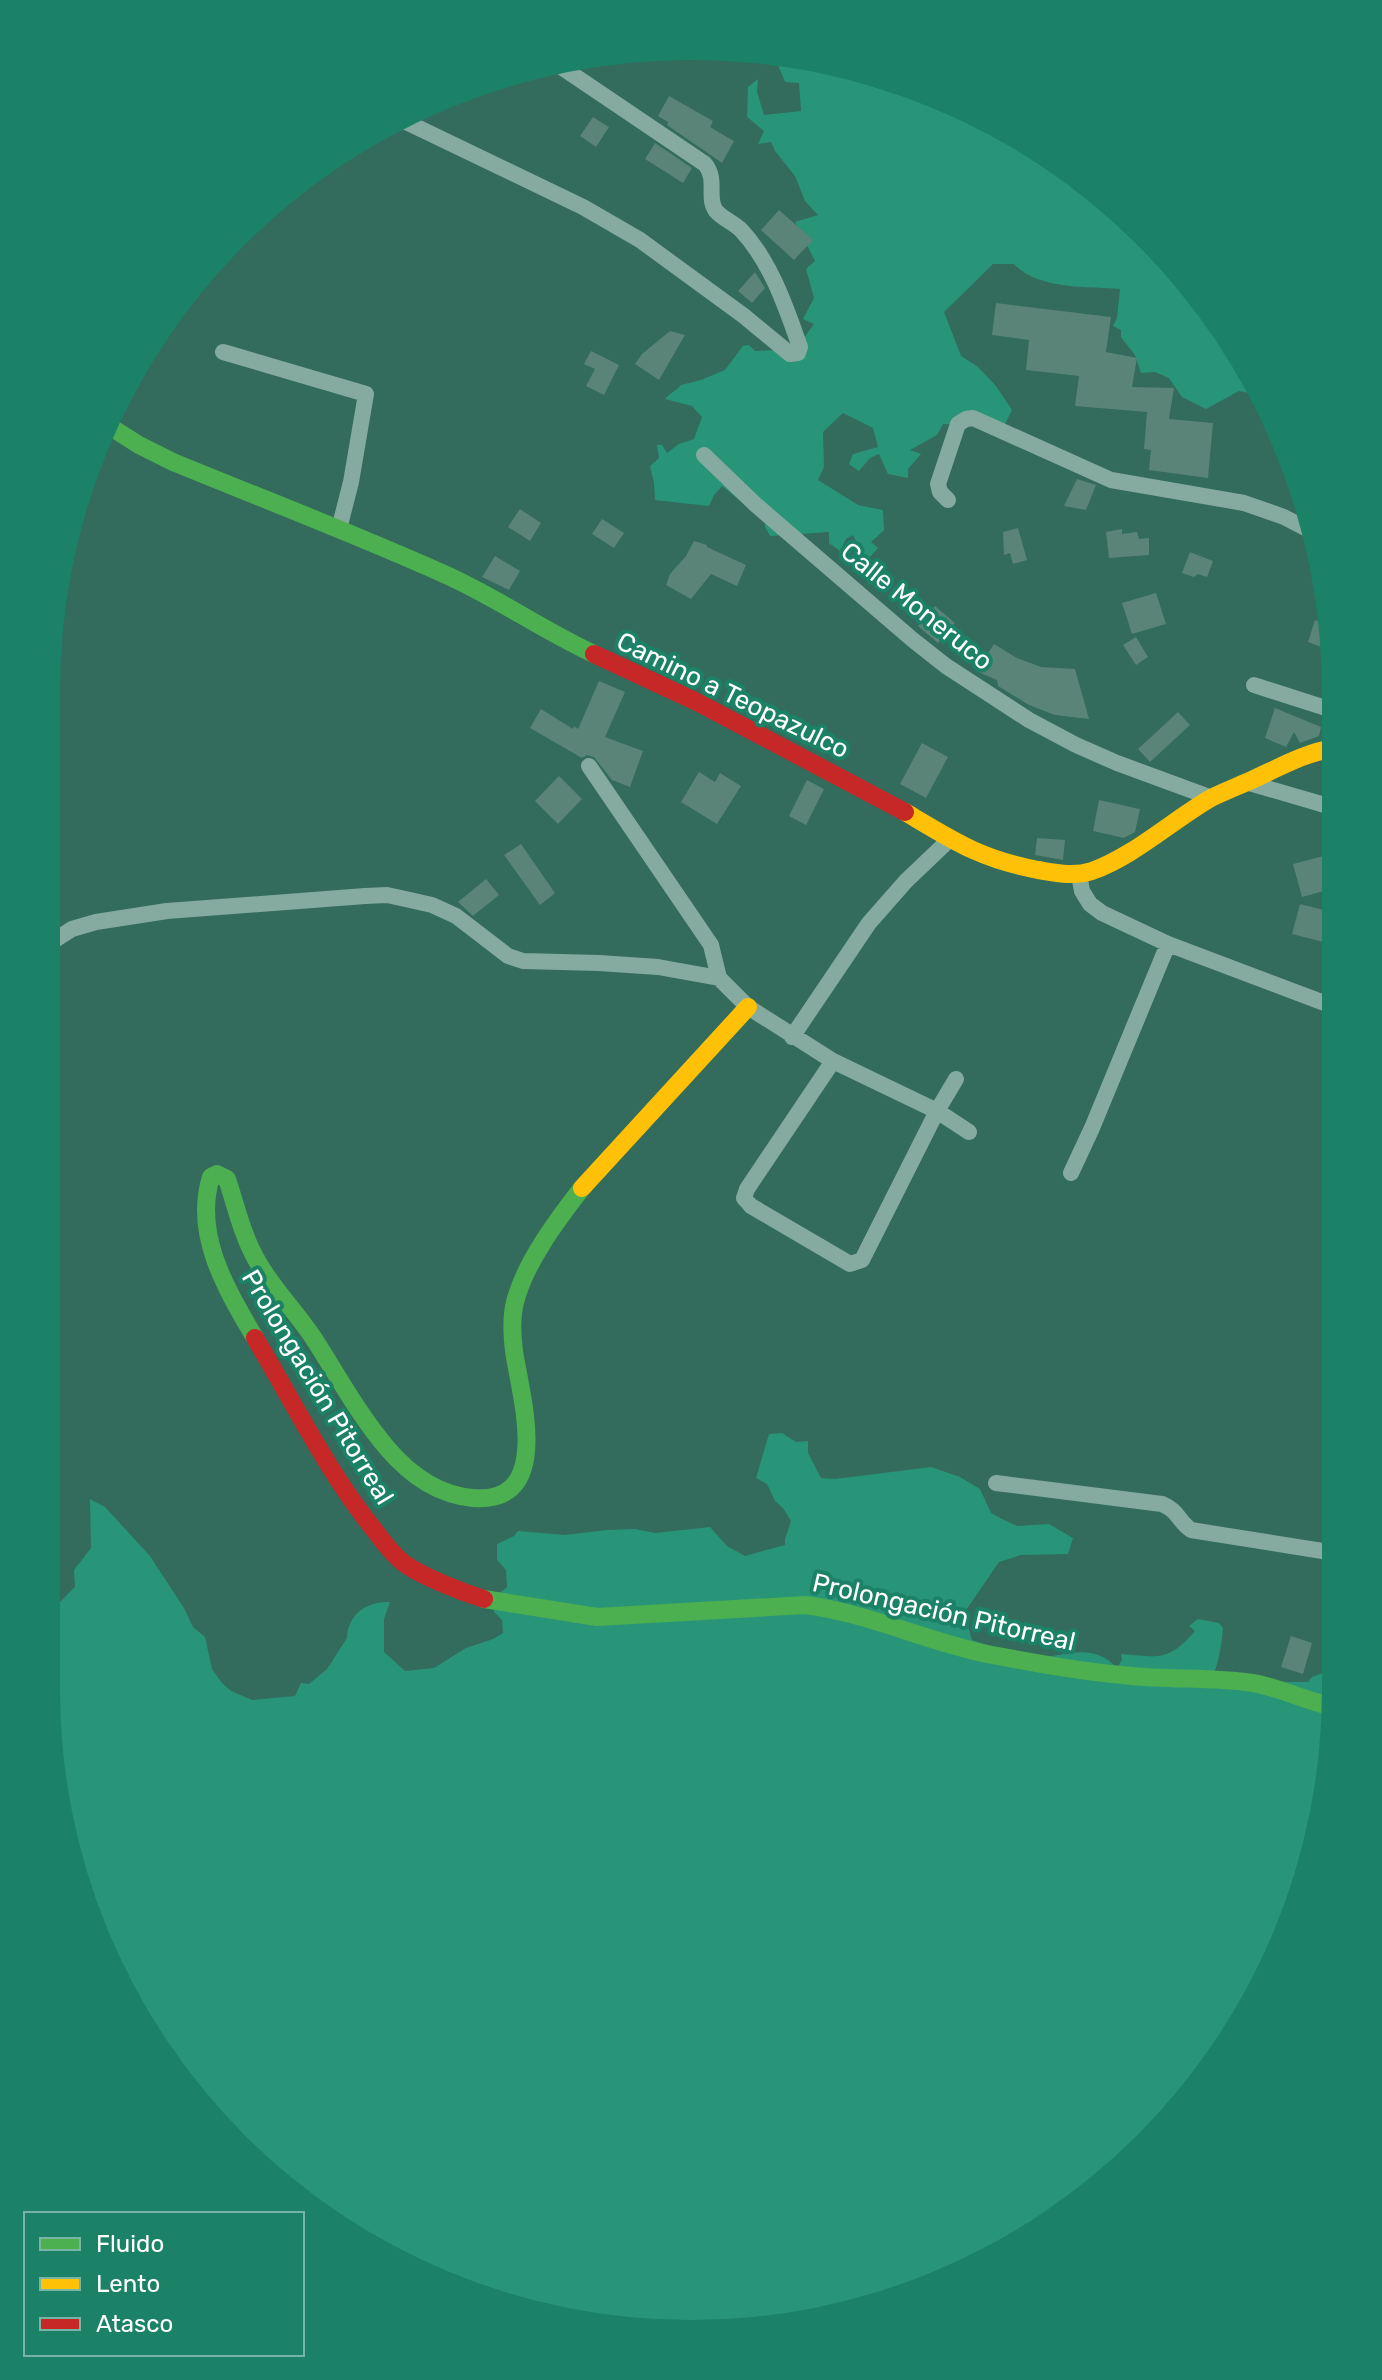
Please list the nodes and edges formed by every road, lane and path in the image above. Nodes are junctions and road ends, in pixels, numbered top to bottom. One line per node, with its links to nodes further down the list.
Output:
1 (569, 72): 2 (street)
2 (412, 125)
3 (223, 352): 8 (street)
4 (117, 431): 8 (street, Camino a Teopazulco)
5 (704, 455): 14 (street, Calle Moneruco)
6 (948, 500): 7 (street)
7 (1299, 525)
8 (339, 529): 16 (street, Camino a Teopazulco)
9 (1254, 685): 10 (street)
10 (1322, 707)
11 (1322, 750): 13 (street, Camino a Teopazulco)
12 (589, 766): 20 (street)
13 (1246, 782): 14 (street, Camino a Teopazulco); 15 (street)
14 (1212, 798): 17 (street, Camino a Teopazulco)
15 (1322, 804)
16 (949, 840): 17 (street, Camino a Teopazulco); 23 (street)
17 (1079, 874): 19 (street)
18 (60, 937): 20 (street)
19 (1168, 944): 21 (street); 28 (street)
20 (719, 978): 22 (street)
21 (1322, 1002)
22 (748, 1007): 23 (street); 31 (street, Prolongación Pitorreal)
23 (792, 1037): 24 (street)
24 (830, 1065): 26 (street); 26 (street)
25 (956, 1079): 26 (street)
26 (937, 1111): 27 (street)
27 (969, 1132)
28 (1071, 1173)
29 (996, 1483): 30 (street)
30 (1322, 1551)
31 (1322, 1704)

